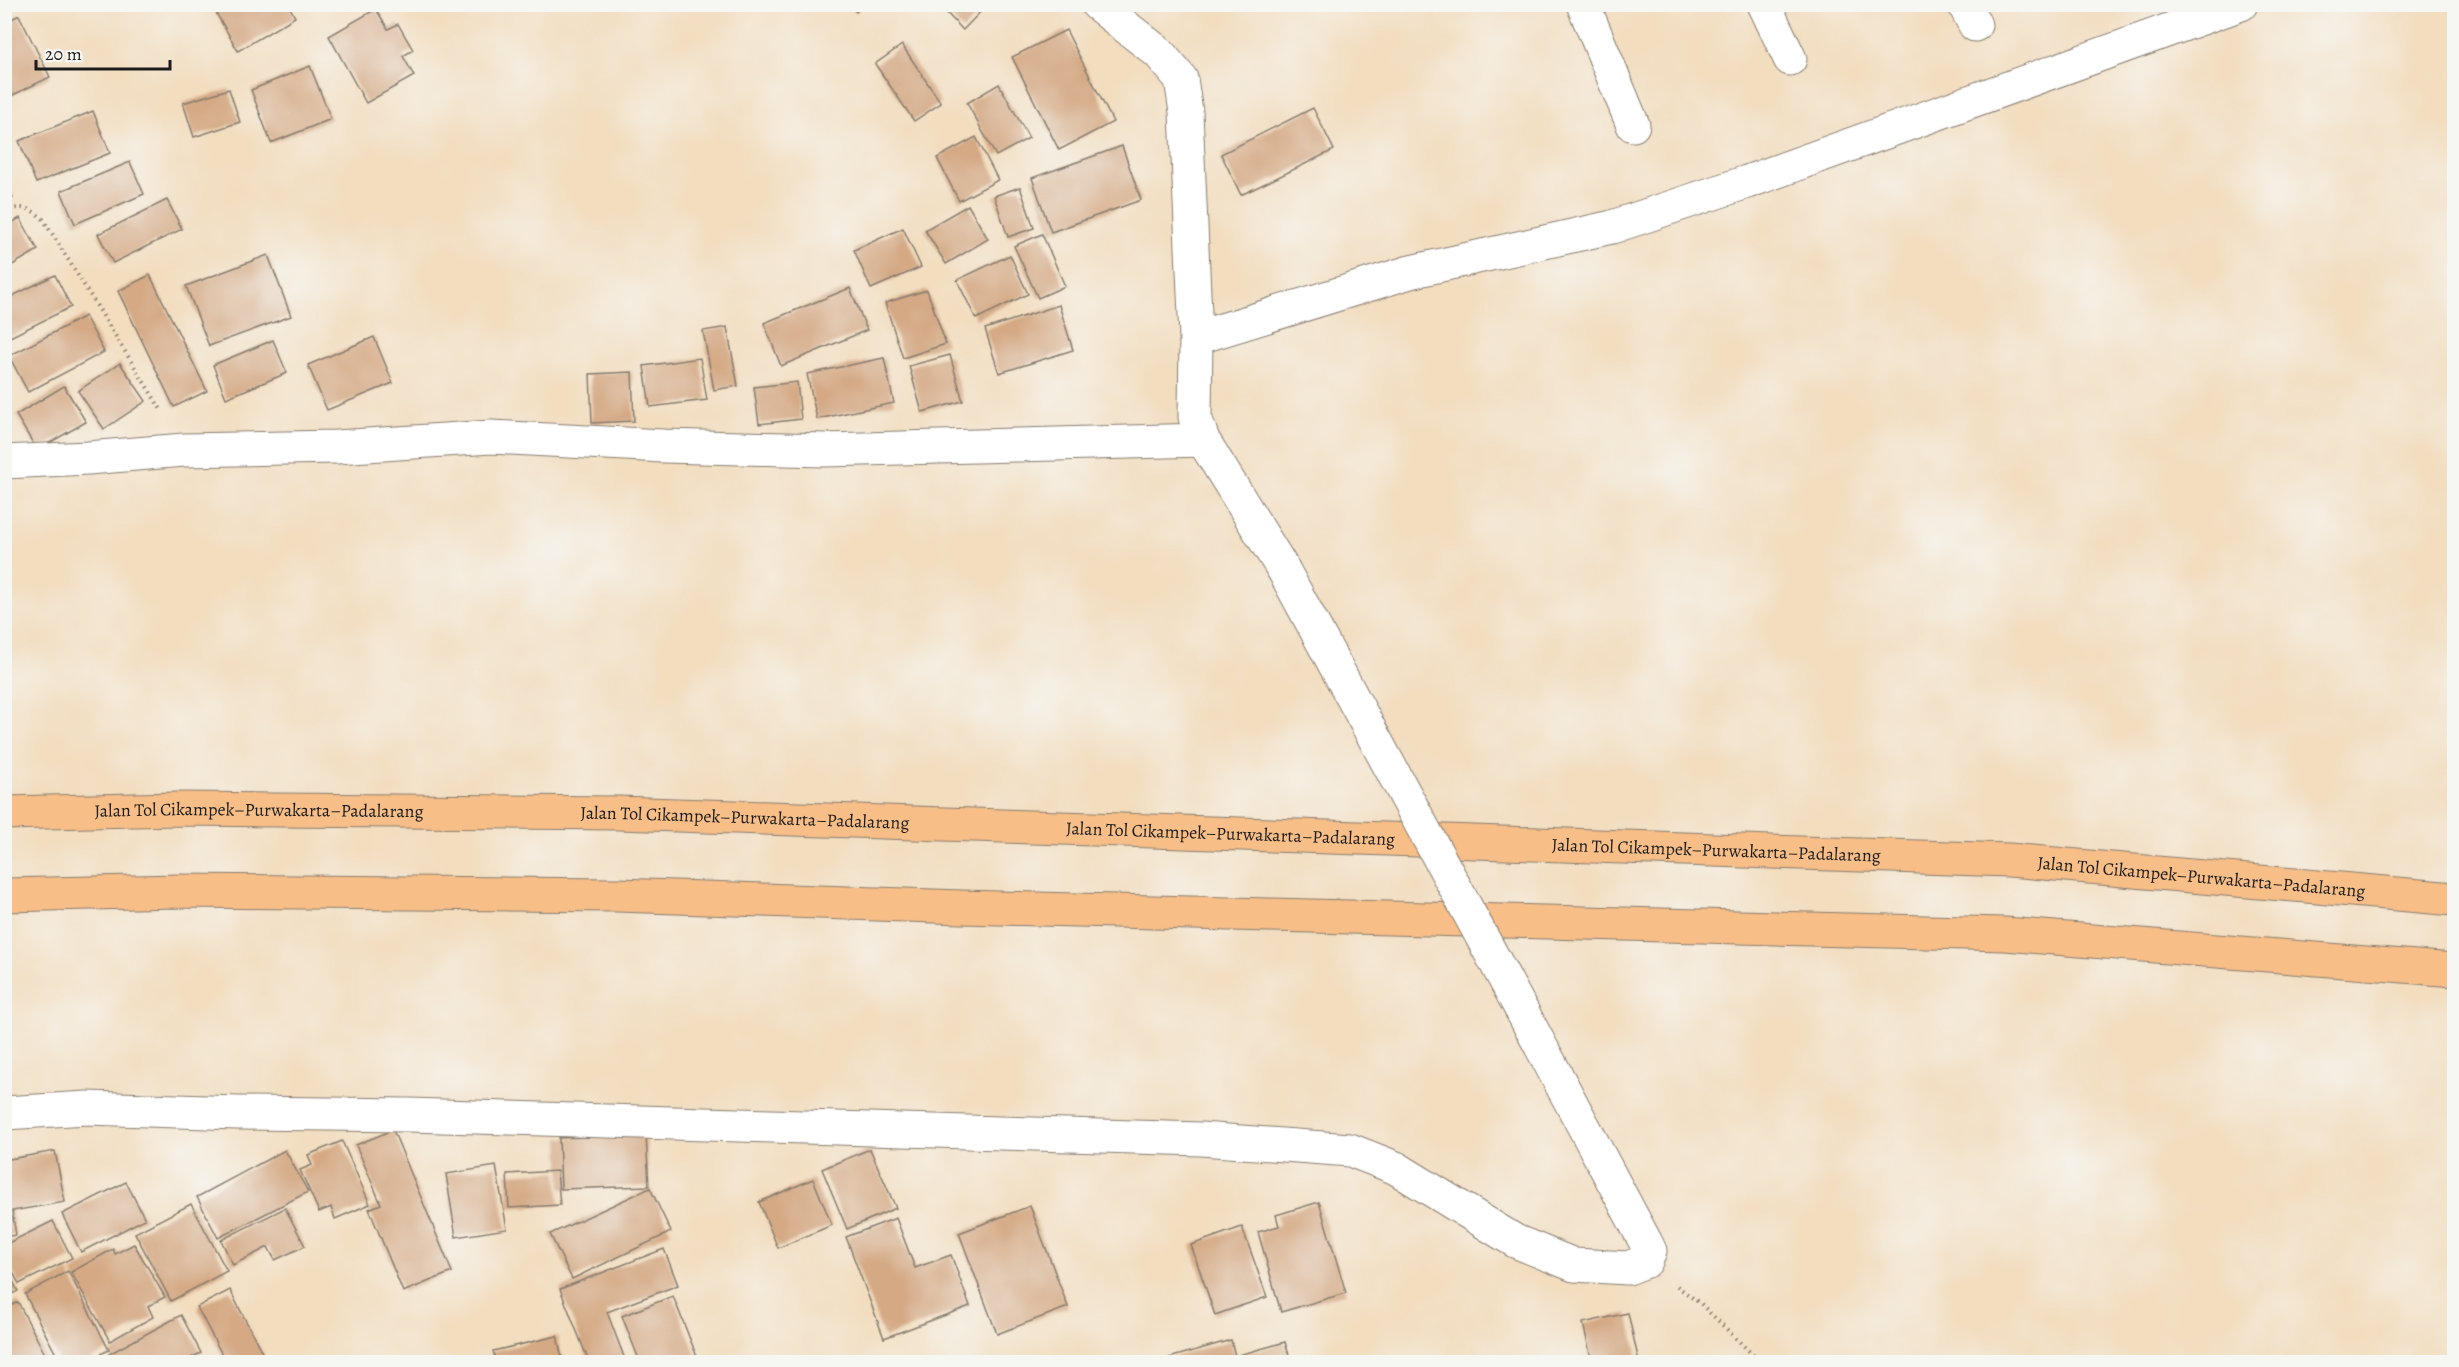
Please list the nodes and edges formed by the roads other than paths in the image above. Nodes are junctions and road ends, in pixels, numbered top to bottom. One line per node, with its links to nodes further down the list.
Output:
1 (1097, 4): 7 (street)
2 (1583, 4): 6 (street)
3 (1764, 4): 5 (street)
4 (2241, 4): 7 (street)
5 (1790, 59)
6 (1633, 125)
7 (1196, 338): 8 (street)
8 (1203, 440): 9 (street); 14 (street, bridge)
9 (4, 462)
10 (4, 813): 12 (highway, Jalan Tol Cikampek–Purwakarta–Padalarang)
11 (4, 895): 13 (highway)
12 (2454, 899)
13 (2454, 970)
14 (4, 1113)

